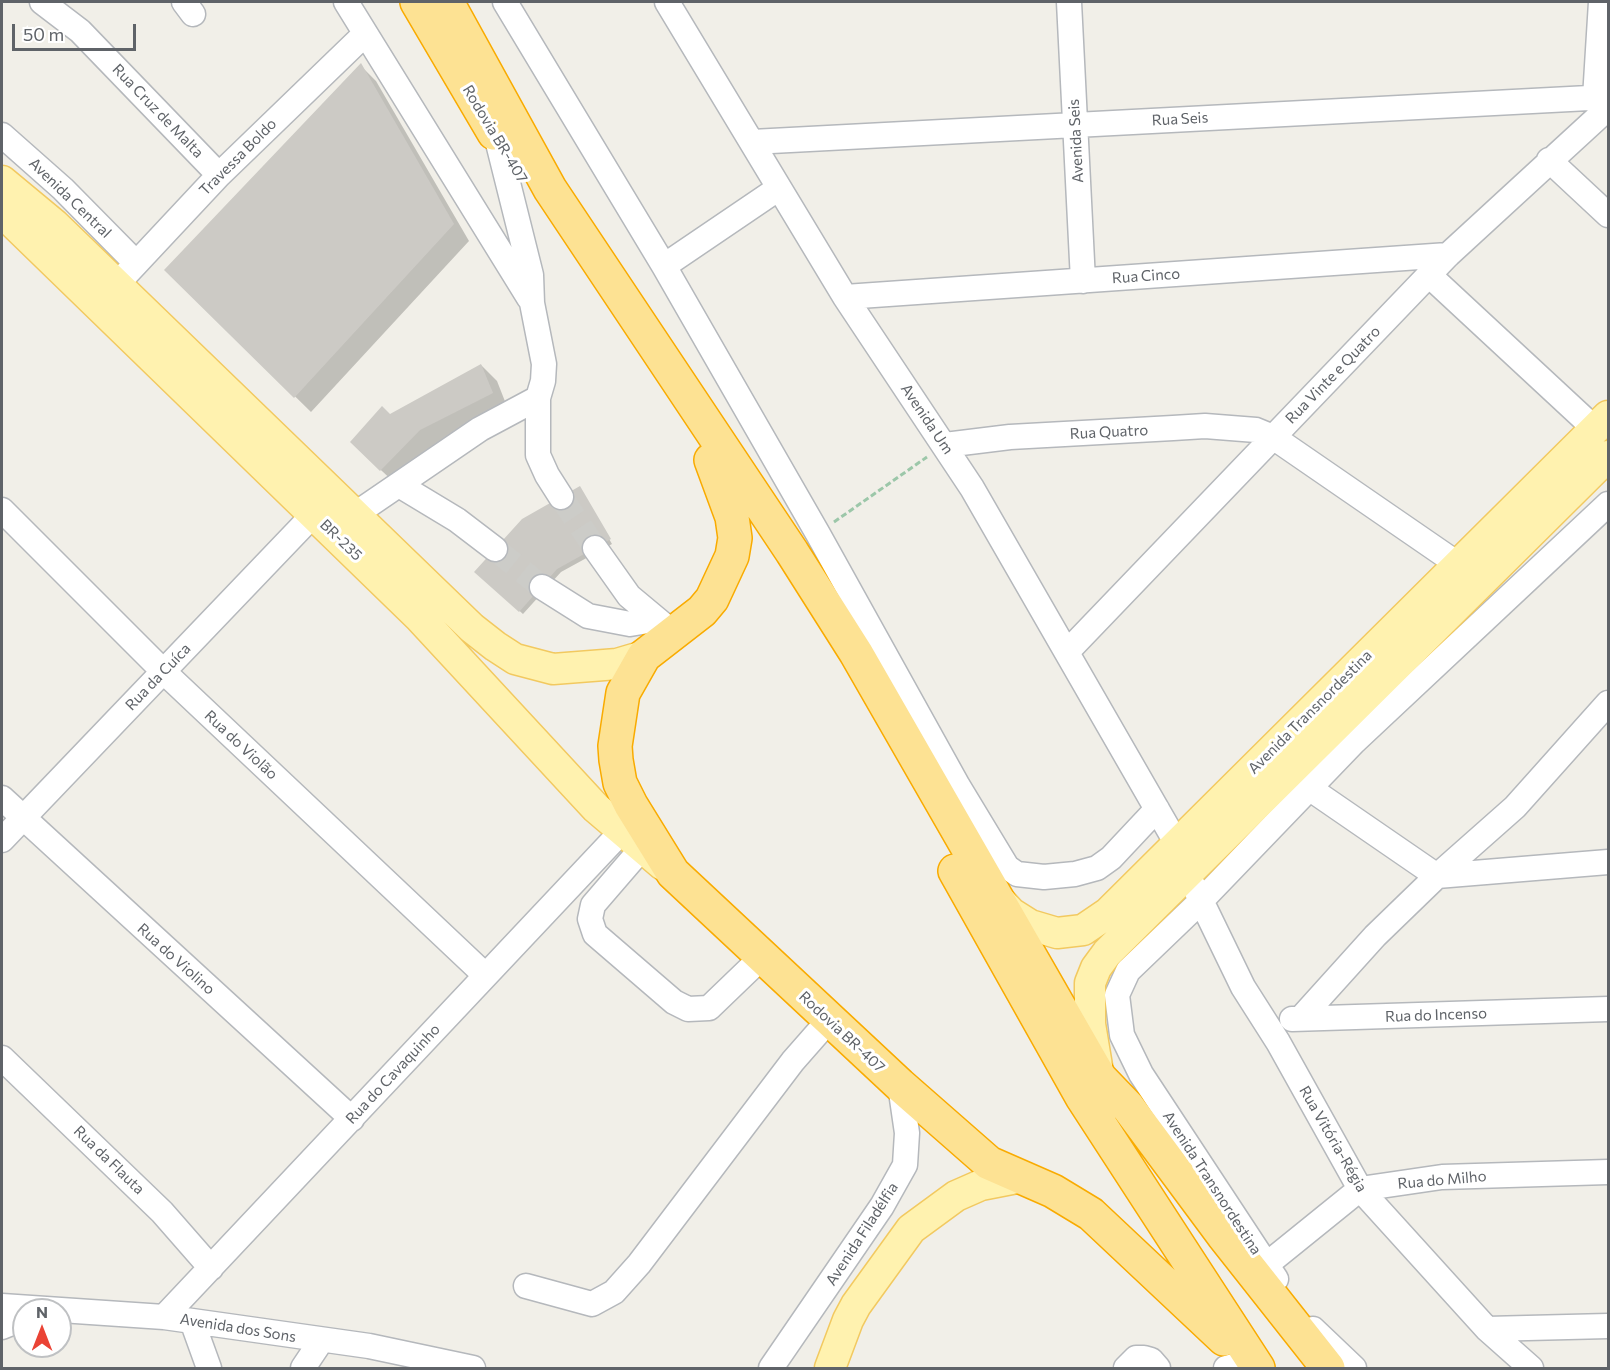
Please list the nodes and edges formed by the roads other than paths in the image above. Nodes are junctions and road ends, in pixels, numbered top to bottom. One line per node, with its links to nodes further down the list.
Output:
1 (42, 2): 16 (street, Rua Cruz de Malta)
2 (346, 2): 9 (street)
3 (417, 2): 13 (highway, Rodovia BR-407)
4 (447, 2): 50 (highway)
5 (505, 2): 22 (street)
6 (667, 2): 14 (street, Avenida Um)
7 (1069, 2): 11 (street, Avenida Seis)
8 (1601, 2): 10 (street)
9 (365, 34): 16 (street, Travessa Boldo); 27 (street)
10 (1604, 101): 11 (street, Rua Seis); 15 (street, Rua Vinte e Quatro)
11 (1075, 125): 14 (street, Rua Seis); 25 (street, Avenida Seis)
12 (2, 135): 23 (street, Avenida Central)
13 (497, 139): 27 (street); 33 (highway, Rodovia BR-407)
14 (752, 142): 18 (street, Avenida Um)
15 (1549, 160): 20 (street); 21 (street, Rua Vinte e Quatro)
16 (219, 175): 23 (street, Travessa Boldo)
17 (2, 181): 23 (main road, BR-235 / BR-235)
18 (779, 188): 22 (street); 26 (street, Avenida Um)
19 (2, 212): 39 (main road, BR-235 / BR-235)
20 (1608, 215)
21 (1448, 255): 24 (street, Rua Vinte e Quatro); 25 (street, Rua Cinco)
22 (663, 266): 50 (street)
23 (127, 274): 38 (main road, BR-235 / BR-235)
24 (1429, 275): 29 (street); 30 (street, Rua Vinte e Quatro)
25 (1083, 281): 26 (street, Rua Cinco)
26 (845, 297): 31 (street, Avenida Um)
27 (532, 303): 28 (street)
28 (538, 398): 34 (street, Rua da Cuíca); 35 (street)
29 (1602, 423): 42 (main road, Avenida Transnordestina)
30 (1273, 437): 31 (street, Rua Quatro); 42 (street, Rua Quatro); 45 (street, Rua Vinte e Quatro)
31 (945, 445): 45 (street, Avenida Um)
32 (1608, 456): 58 (main road, Avenida Transnordestina)
33 (711, 460): 44 (highway); 86 (highway)
34 (399, 486): 38 (street, Rua da Cuíca); 41 (street)
35 (561, 497)
36 (1608, 504): 49 (street, Avenida Transnordestina)
37 (2, 510): 47 (street, Rua do Violão)
38 (356, 514): 39 (street, Rua da Cuíca); 46 (main road, BR-235 / BR-235)
39 (322, 522): 47 (street, Rua da Cuíca); 54 (main road, BR-235 / BR-235)
40 (595, 548): 44 (street)
41 (495, 549)
42 (1459, 565): 56 (main road, Avenida Transnordestina)
43 (542, 586): 44 (street)
44 (665, 625): 46 (highway)
45 (1067, 652): 52 (street, Avenida Um)
46 (644, 656): 59 (highway, Rodovia BR-407)
47 (164, 672): 53 (street, Rua da Cuíca); 64 (street, Rua do Violão)
48 (1607, 705): 60 (street)
49 (1309, 788): 60 (street); 62 (street, Avenida Transnordestina)
50 (948, 792): 52 (street); 61 (highway)
51 (2, 798): 53 (street, Rua do Violino)
52 (1157, 809): 56 (street, Avenida Um)
53 (22, 818): 55 (street, Rua da Cuíca); 72 (street, Rua do Violino)
54 (632, 839): 59 (main road, BR-235 / BR-235); 63 (street); 64 (street, Rua do Cavaquinho)
55 (2, 840)
56 (1177, 844): 61 (main road, Avenida Transnordestina)
57 (1608, 862): 60 (street)
58 (1188, 872): 62 (street, Rua Vitória-Régia); 70 (main road, Avenida Transnordestina)
59 (673, 873): 63 (highway, Rodovia BR-407)
60 (1437, 876): 66 (street)
61 (992, 892): 70 (highway)
62 (1201, 901): 68 (street, Rua Vitória-Régia); 76 (street, Avenida Transnordestina)
63 (761, 958): 67 (highway, Rodovia BR-407)
64 (485, 975): 72 (street, Rua do Cavaquinho)
65 (1608, 1009): 66 (street, Rua do Incenso)
66 (1301, 1018): 68 (street, Rua do Incenso)
67 (829, 1020): 71 (highway, Rodovia BR-407); 78 (street)
68 (1263, 1022): 75 (street, Rua Vitória-Régia)
69 (2, 1058): 77 (street, Rua da Flauta)
70 (1100, 1078): 93 (highway)
71 (900, 1085): 74 (highway, Rodovia BR-407); 90 (street, Avenida Filadélfia)
72 (352, 1119): 77 (street, Rua do Cavaquinho)
73 (1608, 1172): 75 (street, Rua do Milho)
74 (1022, 1177): 85 (main road); 86 (highway, Rodovia BR-407)
75 (1360, 1189): 76 (street); 83 (street, Rua Vitória-Régia)
76 (1266, 1265): 94 (street, Avenida Transnordestina)
77 (211, 1268): 80 (street, Rua do Cavaquinho)
78 (526, 1286)
79 (72, 1311): 80 (street, Avenida dos Sons)
80 (164, 1317): 81 (street, Avenida dos Sons)
81 (192, 1321): 84 (street, Avenida dos Sons); 87 (street)
82 (1608, 1326): 83 (street)
83 (1487, 1329): 95 (street, Rua Vitória-Régia)
84 (321, 1341): 88 (street); 89 (street, Avenida dos Sons)
85 (838, 1365)
86 (1247, 1367)
87 (209, 1368)
88 (303, 1368)
89 (473, 1368)
90 (771, 1368)
91 (1126, 1368): 92 (street)
92 (1158, 1368)
93 (1328, 1368)
94 (1354, 1368)
95 (1531, 1368)

